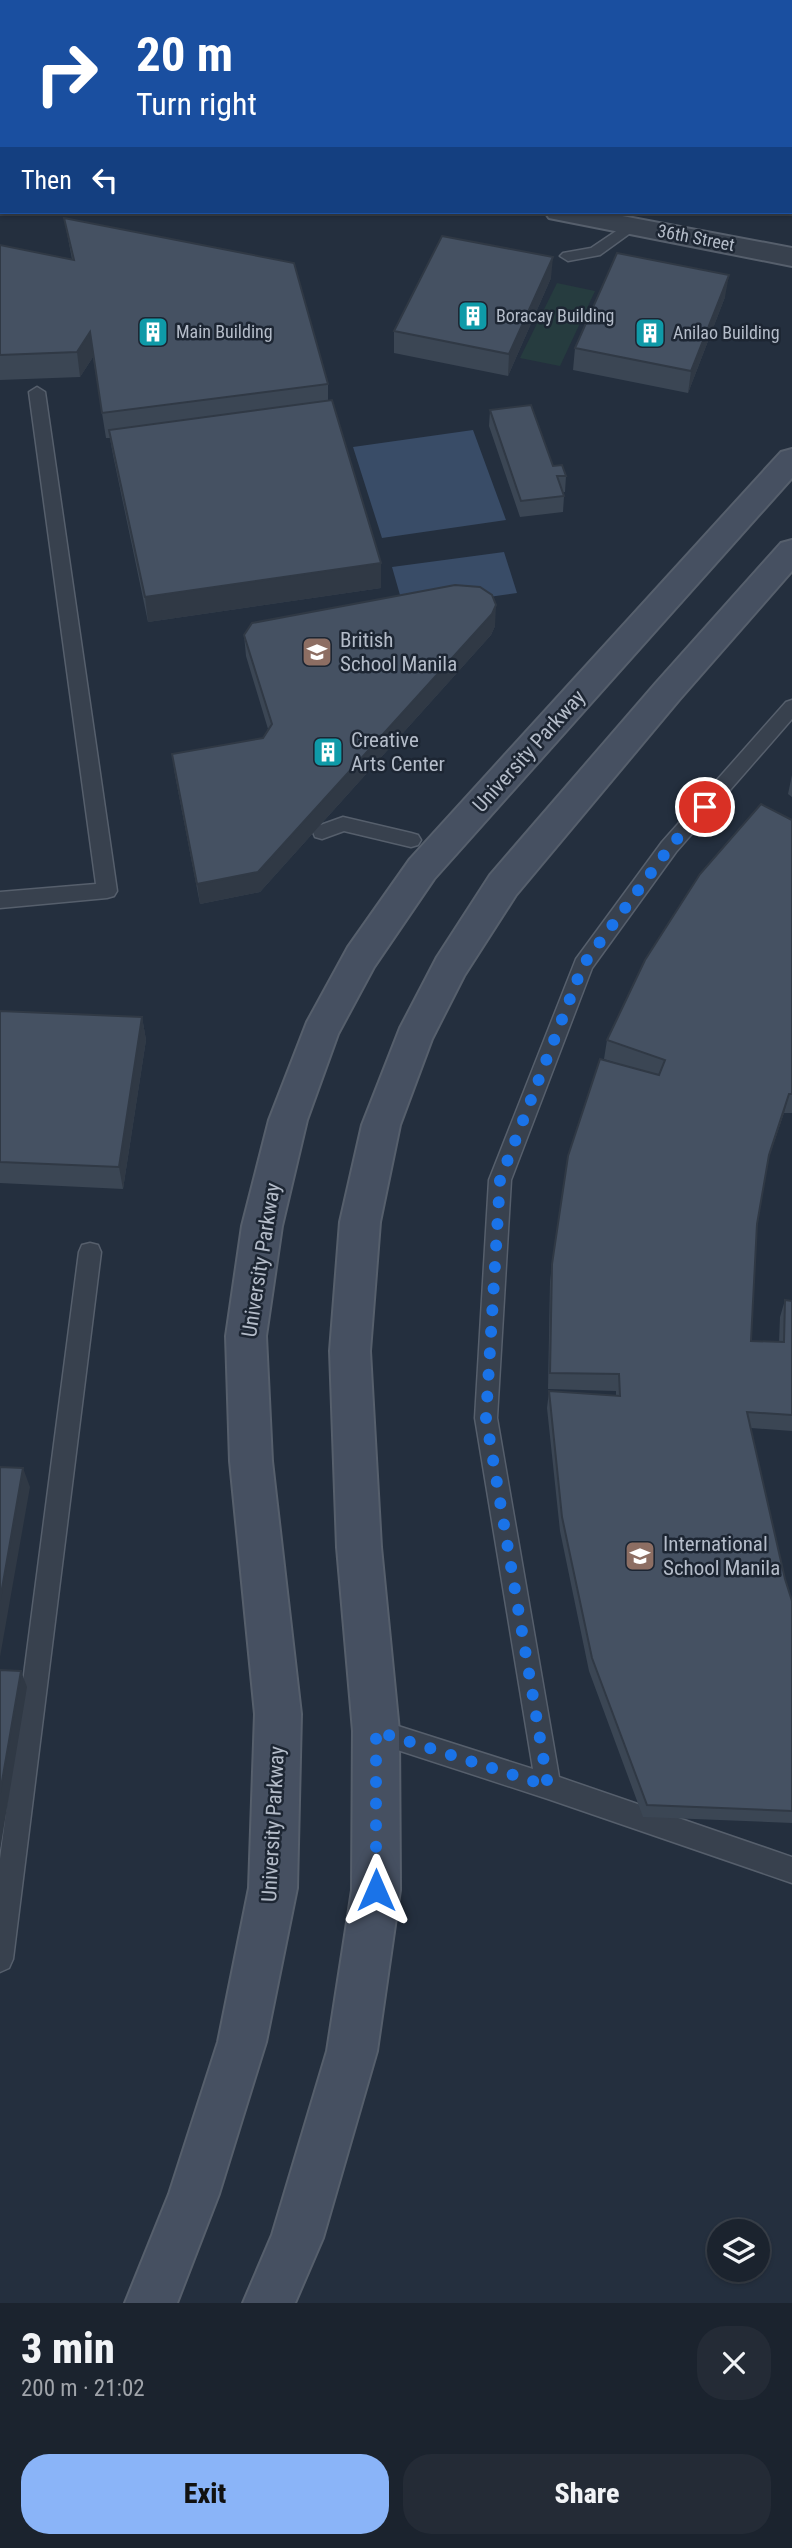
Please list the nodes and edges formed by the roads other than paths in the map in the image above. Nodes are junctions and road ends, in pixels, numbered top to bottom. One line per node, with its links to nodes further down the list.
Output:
1 (569, 214): 2 (street, 36th Street)
2 (631, 226): 3 (lane); 4 (street, 36th Street)
3 (568, 256)
4 (792, 257)
5 (37, 391): 11 (lane)
6 (792, 459): 17 (main road, University Parkway)
7 (792, 551): 13 (main road)
8 (792, 707): 14 (lane)
9 (322, 832): 10 (lane)
10 (411, 840)
11 (0, 900)
12 (90, 1252): 16 (lane)
13 (376, 1731): 14 (lane); 18 (main road)
14 (548, 1786): 15 (lane)
15 (792, 1870)
16 (0, 1959)
17 (151, 2303)
18 (268, 2303)

